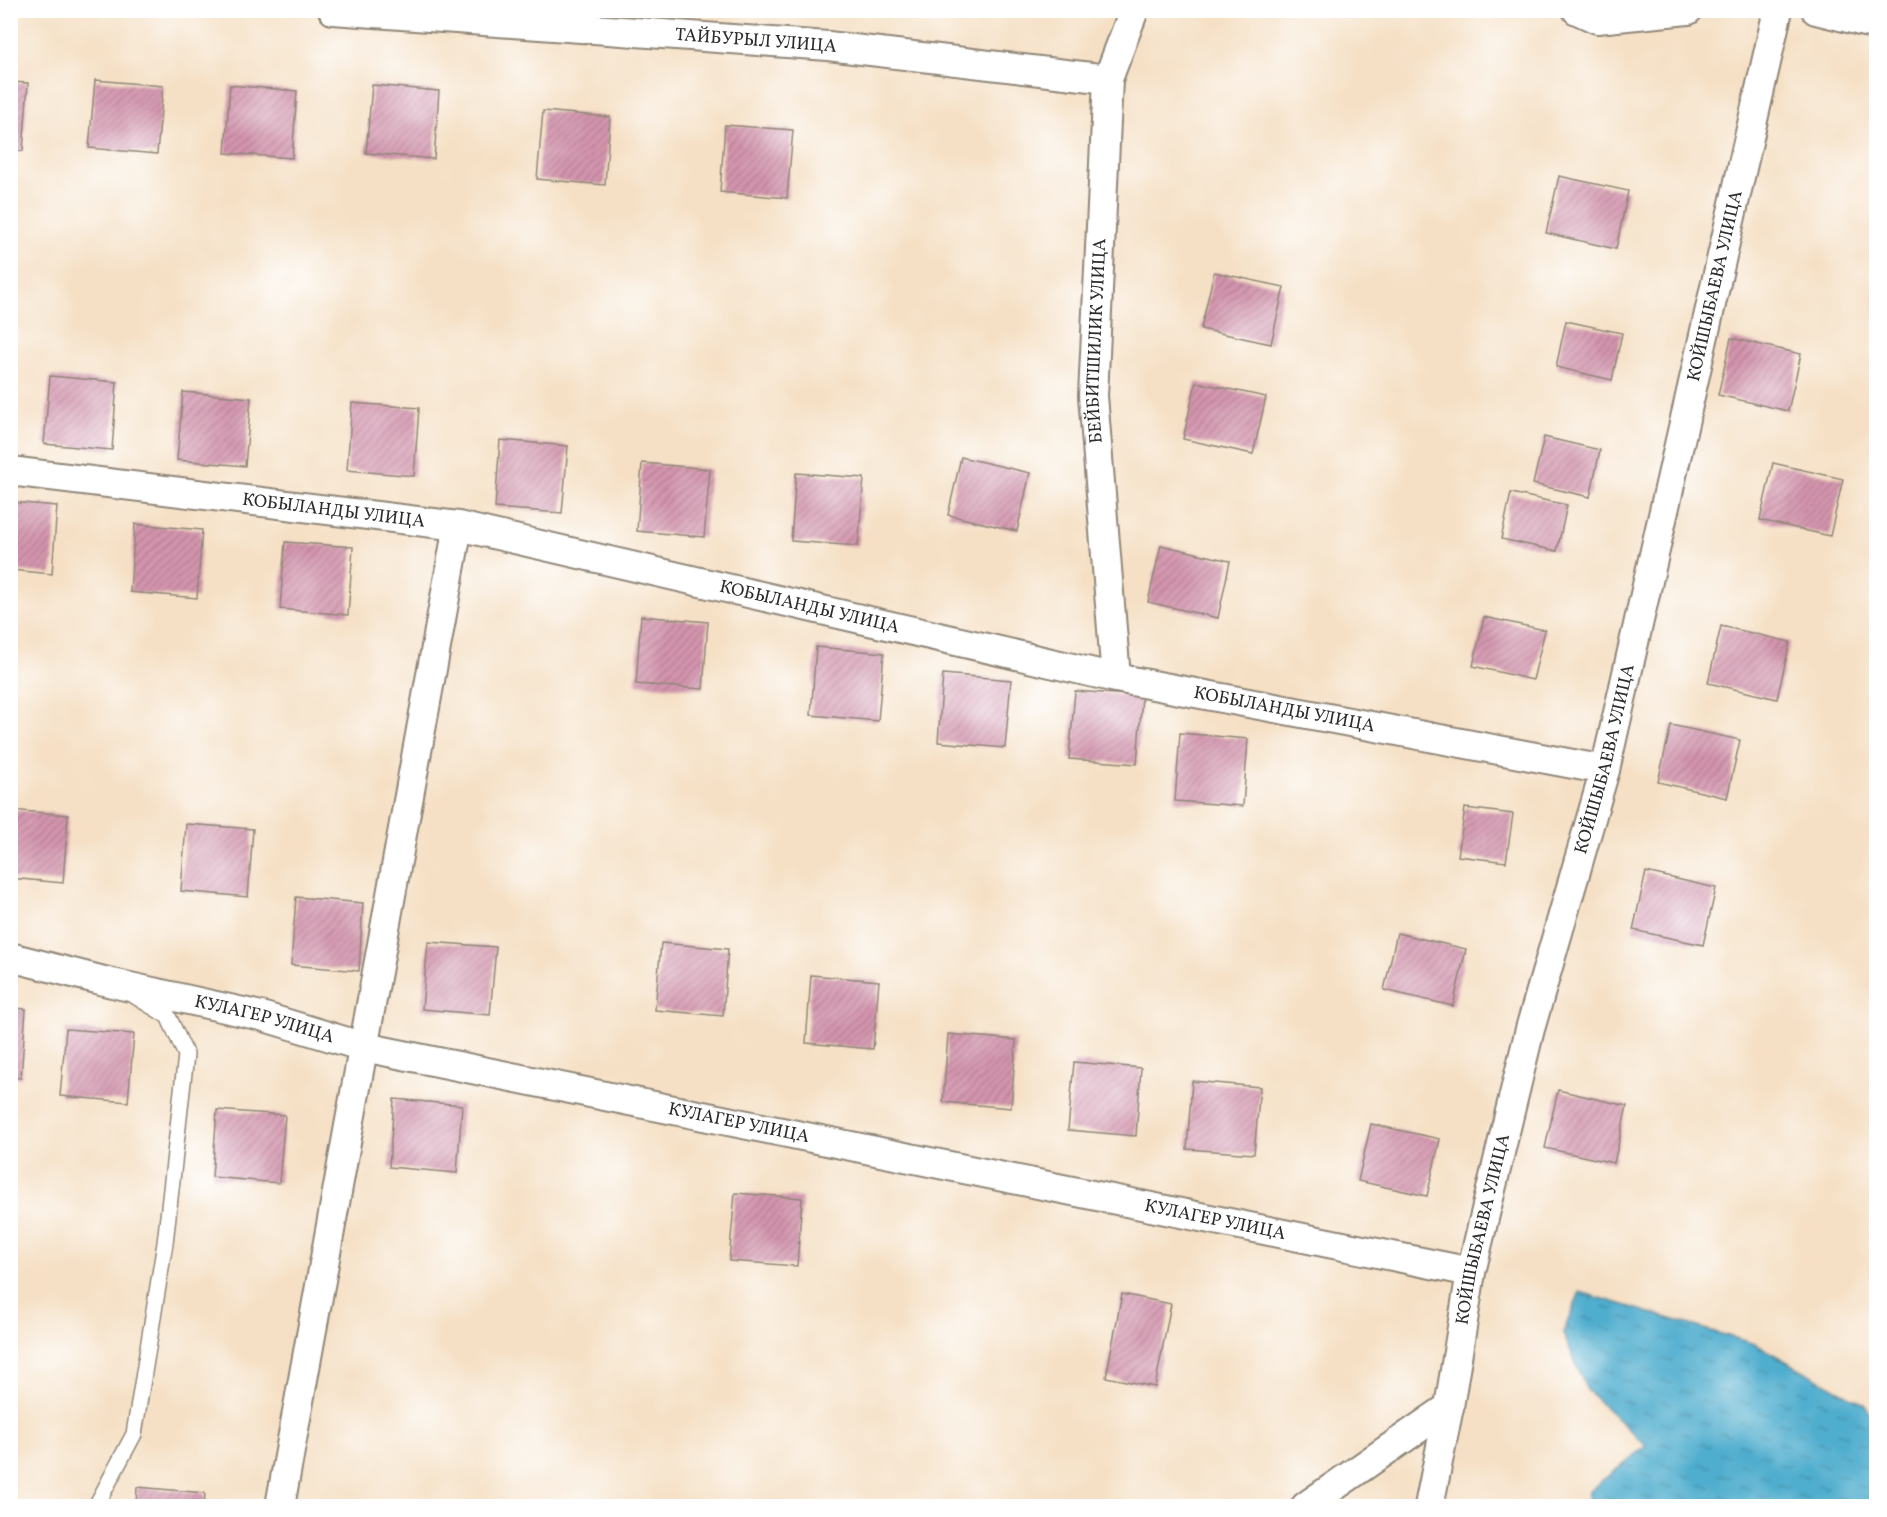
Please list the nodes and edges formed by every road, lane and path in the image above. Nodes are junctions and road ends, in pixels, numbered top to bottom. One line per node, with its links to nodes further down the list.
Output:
1 (333, 10): 8 (street, ТАЙБУРЫЛ УЛИЦА)
2 (1134, 10): 8 (street, БЕЙБИТШИЛИК УЛИЦА)
3 (1577, 10): 4 (street)
4 (1688, 10)
5 (1778, 10): 12 (street, КОЙШЫБАЕВА УЛИЦА)
6 (1816, 10): 7 (street)
7 (1876, 25)
8 (1108, 79): 11 (street, БЕЙБИТШИЛИК УЛИЦА)
9 (10, 471): 10 (street, КОБЫЛАНДЫ УЛИЦА)
10 (458, 526): 11 (street, КОБЫЛАНДЫ УЛИЦА); 15 (street)
11 (1116, 678): 12 (street, КОБЫЛАНДЫ УЛИЦА)
12 (1605, 770): 16 (street, КОЙШЫБАЕВА УЛИЦА)
13 (10, 957): 14 (street, КУЛАГЕР УЛИЦА)
14 (112, 983): 15 (street, КУЛАГЕР УЛИЦА); 18 (lane)
15 (364, 1047): 16 (street, КУЛАГЕР УЛИЦА); 19 (street)
16 (1472, 1272): 17 (street, КОЙШЫБАЕВА УЛИЦА)
17 (1449, 1407): 20 (street); 21 (street, КОЙШЫБАЕВА УЛИЦА)
18 (96, 1506)
19 (280, 1506)
20 (1305, 1506)
21 (1429, 1506)

